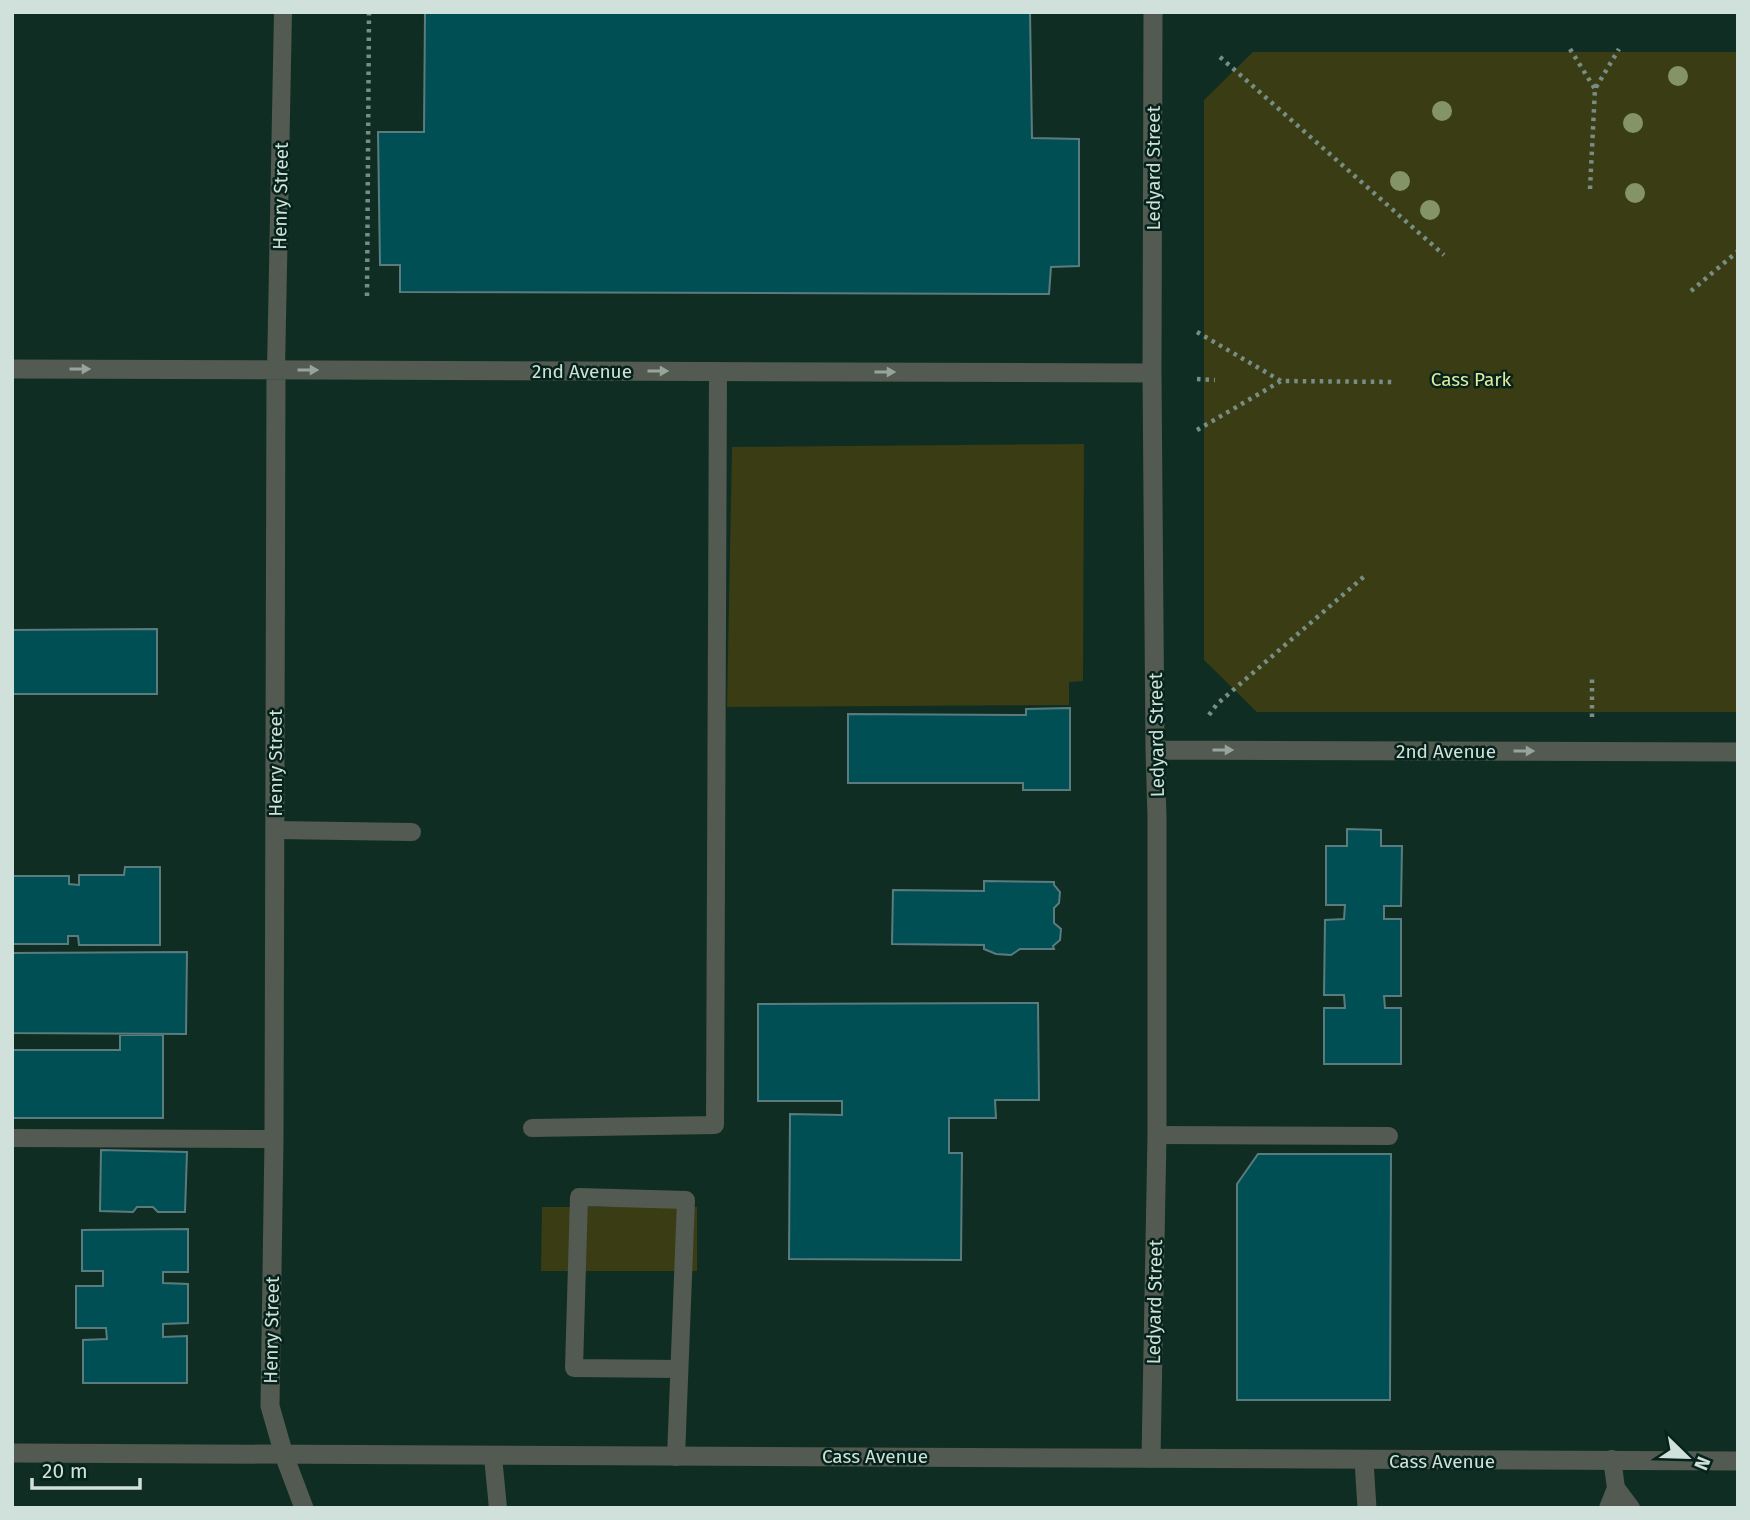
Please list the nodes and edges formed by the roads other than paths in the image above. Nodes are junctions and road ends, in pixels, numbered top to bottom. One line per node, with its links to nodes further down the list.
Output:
1 (283, 12): 4 (lane, Henry Street)
2 (1153, 12): 6 (street, Ledyard Street)
3 (12, 369): 4 (street, 2nd Avenue, one-way to 4)
4 (276, 370): 5 (street, 2nd Avenue, one-way to 5); 9 (street, Henry Street)
5 (718, 371): 6 (street, 2nd Avenue, one-way to 6); 11 (lane)
6 (1152, 373): 7 (street, Ledyard Street)
7 (1154, 750): 8 (street, 2nd Avenue, one-way to 8); 12 (street, Ledyard Street)
8 (1738, 751)
9 (275, 830): 10 (lane); 15 (street, Henry Street)
10 (412, 832)
11 (532, 1128)
12 (1157, 1135): 13 (lane); 21 (street, Ledyard Street)
13 (1389, 1136)
14 (12, 1138): 15 (lane)
15 (274, 1139): 18 (street, Henry Street)
16 (679, 1369): 16 (lane); 20 (lane)
17 (12, 1454): 18 (street, Cass Avenue)
18 (284, 1455): 19 (street, Cass Avenue); 26 (street, Henry Street)
19 (493, 1457): 20 (street, Cass Avenue); 27 (lane)
20 (676, 1457): 21 (street, Cass Avenue)
21 (1151, 1458): 23 (street, Cass Avenue)
22 (1612, 1459): 23 (street, Cass Avenue); 24 (street, Cass Avenue); 25 (lane)
23 (1364, 1461): 28 (street)
24 (1738, 1461)
25 (1616, 1488): 29 (lane); 30 (lane)
26 (304, 1508)
27 (498, 1508)
28 (1367, 1508)
29 (1608, 1508)
30 (1631, 1508)

